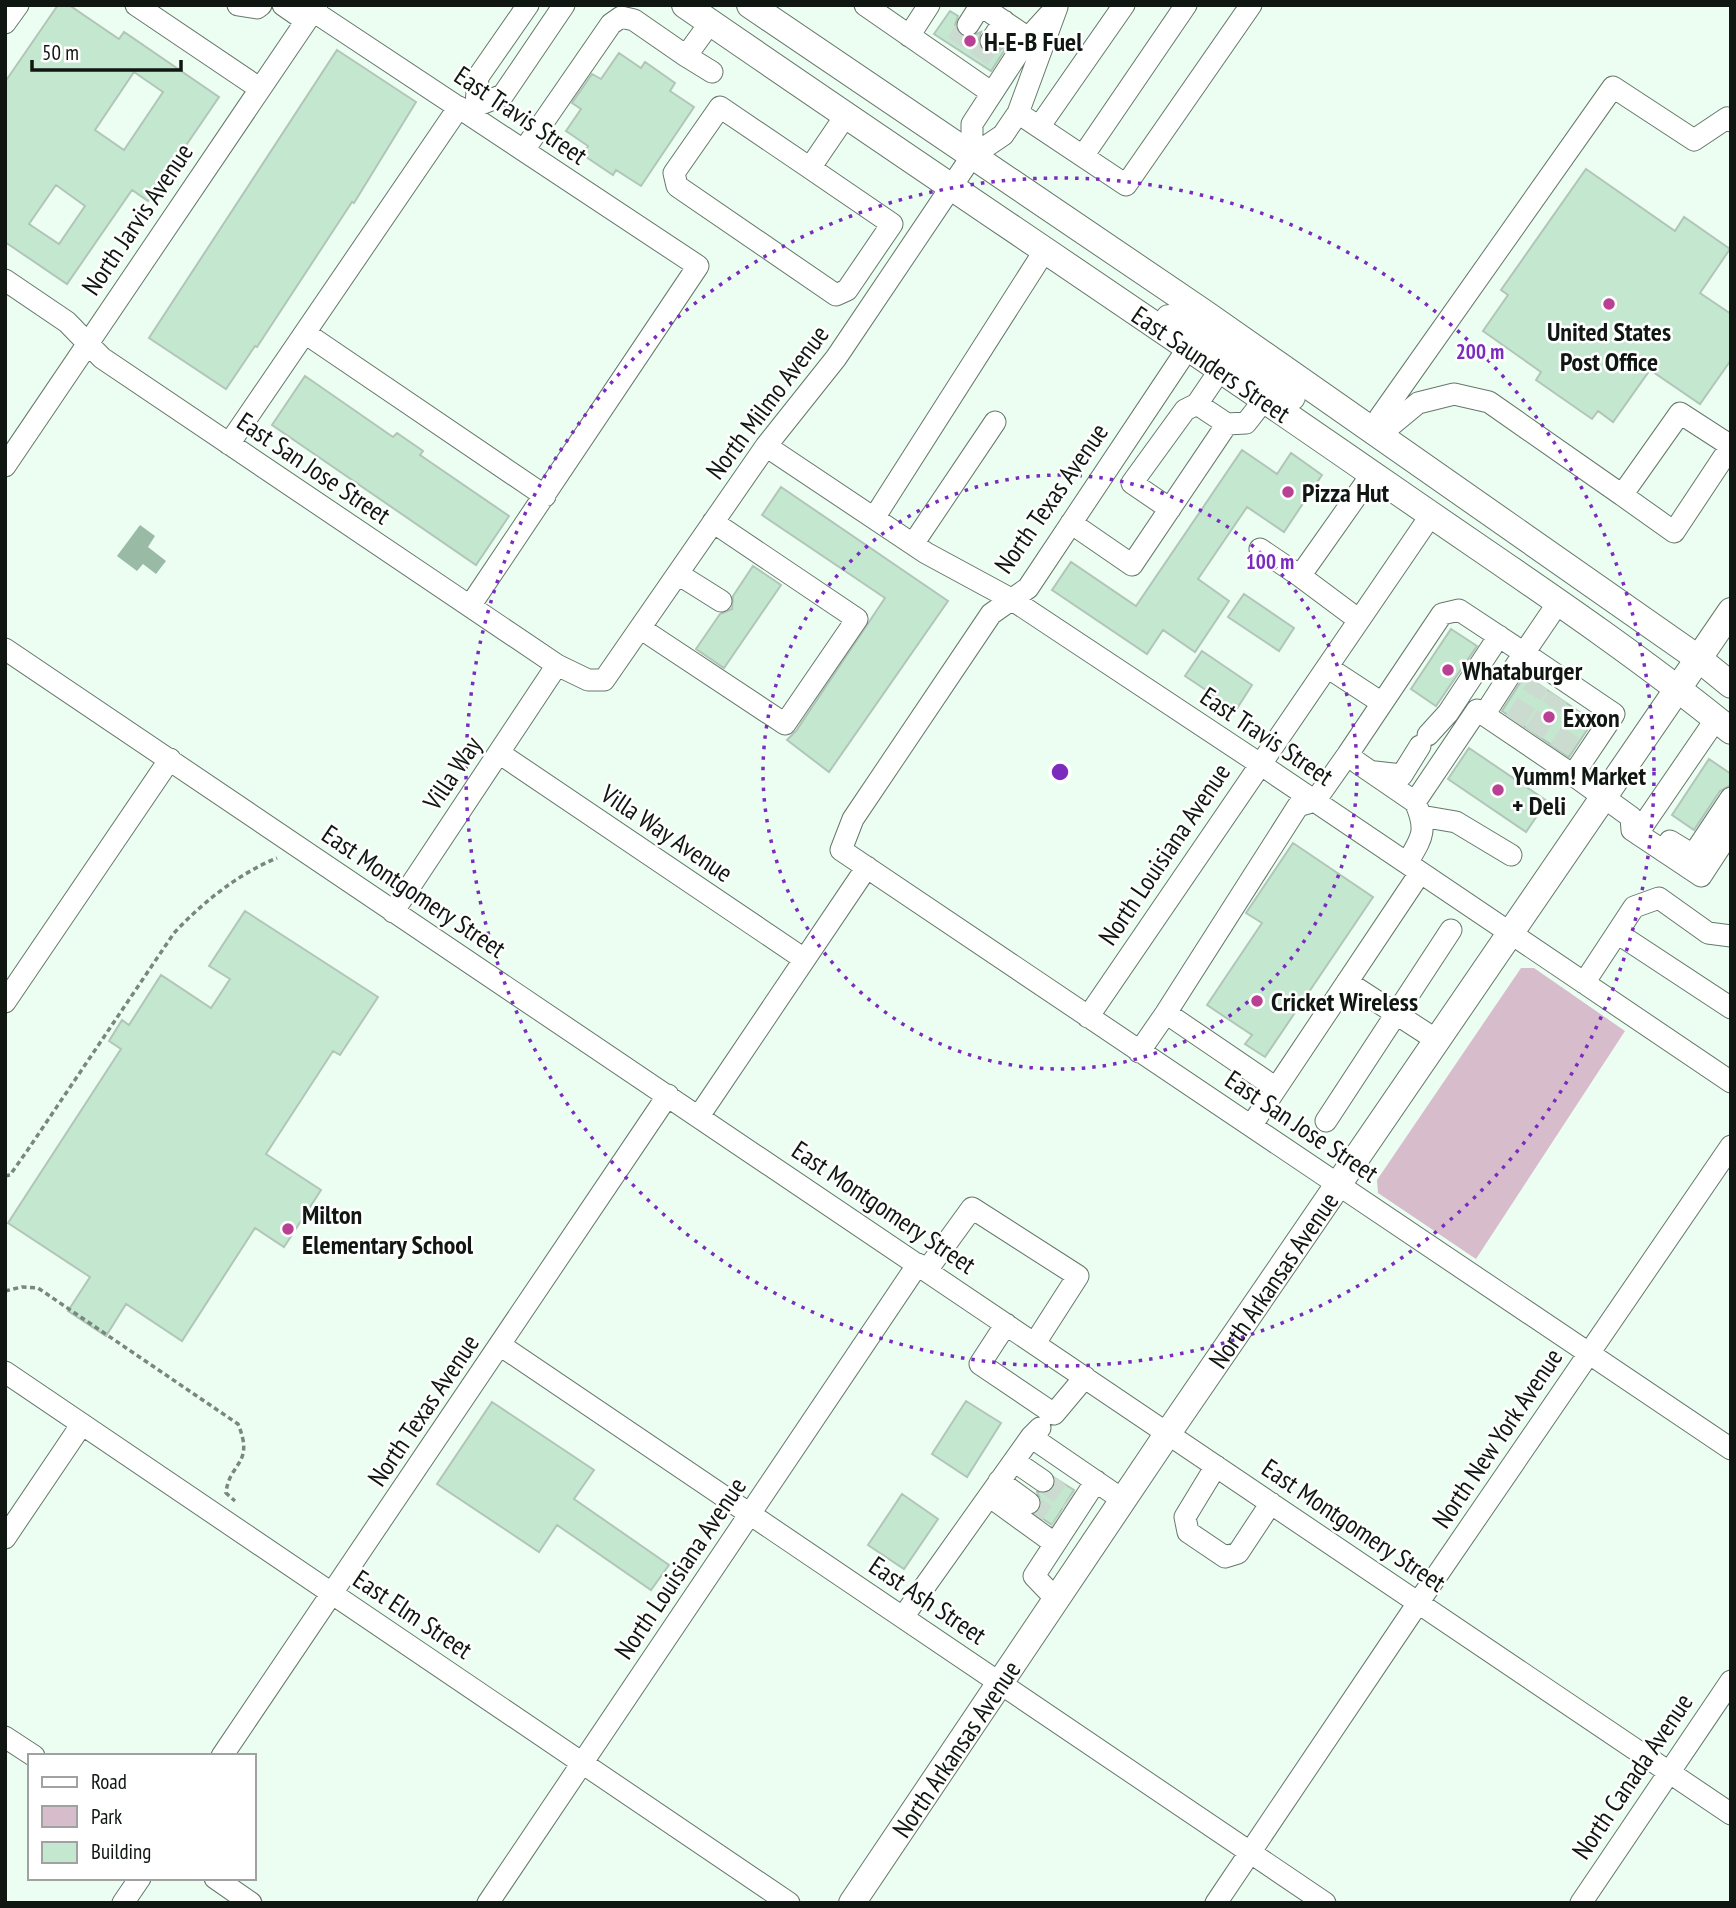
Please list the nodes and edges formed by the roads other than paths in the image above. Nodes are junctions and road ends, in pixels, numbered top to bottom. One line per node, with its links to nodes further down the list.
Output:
1 (18, 5): 18 (street)
2 (136, 5): 26 (street)
3 (238, 5): 4 (street)
4 (261, 5)
5 (283, 5): 17 (street, East Travis Street)
6 (528, 5): 28 (street)
7 (564, 5): 28 (street)
8 (685, 5): 19 (main road, East Saunders Street)
9 (750, 5): 34 (main road, East Saunders Street)
10 (865, 5): 21 (street)
11 (929, 5): 21 (street)
12 (1124, 5): 32 (street)
13 (1186, 5): 35 (street)
14 (1251, 5): 35 (street)
15 (1057, 6): 22 (street); 29 (street)
16 (988, 9): 20 (street); 22 (street); 23 (street)
17 (312, 12): 26 (street, North Jarvis Avenue); 28 (street, East Travis Street)
18 (5, 23)
19 (710, 23): 24 (street); 30 (main road, East Saunders Street)
20 (968, 25)
21 (909, 36): 27 (street)
22 (1028, 38): 27 (street)
23 (991, 41)
24 (686, 56): 25 (street); 33 (street)
25 (712, 72)
26 (259, 88): 44 (street, North Jarvis Avenue)
27 (992, 93): 34 (street)
28 (468, 109): 33 (street, East Travis Street); 43 (street)
29 (1018, 113): 32 (street); 34 (street)
30 (846, 115): 36 (street); 37 (main road, East Saunders Street)
31 (1731, 121): 51 (street)
32 (1039, 127): 35 (street)
33 (524, 150): 57 (street, East Travis Street)
34 (972, 156): 37 (street, North Milmo Avenue); 51 (main road, East Saunders Street)
35 (1083, 156)
36 (810, 167): 39 (street); 39 (street)
37 (951, 187): 38 (main road, East Saunders Street); 40 (street, North Milmo Avenue)
38 (1045, 250): 42 (main road, East Saunders Street); 60 (street)
39 (866, 262): 40 (street)
40 (890, 278): 53 (street, North Milmo Avenue)
41 (5, 280): 44 (street, East San Jose Street)
42 (1136, 312): 45 (main road, East Saunders Street); 51 (main road)
43 (305, 334): 52 (street); 57 (street)
44 (87, 343): 52 (street, East San Jose Street); 54 (street, North Jarvis Avenue)
45 (1188, 348): 46 (main road, East Saunders Street); 62 (street, North Texas Avenue)
46 (1220, 370): 47 (main road, East Saunders Street); 48 (street)
47 (1264, 400): 50 (street); 55 (main road, East Saunders Street)
48 (1197, 404): 50 (street); 58 (street)
49 (995, 422): 63 (street)
50 (1227, 424): 58 (street)
51 (1377, 433): 56 (street); 77 (main road, East Saunders Street)
52 (229, 444): 70 (street, East San Jose Street)
53 (766, 446): 60 (street, East Travis Street); 61 (street, North Milmo Avenue)
54 (5, 466)
55 (1372, 474): 59 (main road, East Saunders Street); 66 (street)
56 (1622, 495): 56 (street)
57 (545, 496): 70 (street)
58 (1170, 509): 62 (street)
59 (1431, 515): 69 (main road, East Saunders Street); 72 (street, North Louisiana Avenue)
60 (874, 518): 63 (street, East Travis Street)
61 (713, 522): 65 (street, North Milmo Avenue); 73 (street)
62 (1071, 523): 67 (street, North Texas Avenue)
63 (913, 544): 67 (street, East Travis Street)
64 (1260, 550): 66 (street)
65 (678, 574): 68 (street); 73 (street, North Milmo Avenue)
66 (1300, 576): 72 (street)
67 (1012, 599): 89 (street, East Travis Street); 98 (street, North Texas Avenue)
68 (721, 601)
69 (1558, 603): 76 (street); 82 (main road, East Saunders Street)
70 (470, 606): 78 (street, East San Jose Street)
71 (1731, 611): 77 (main road, North Arkansas Avenue)
72 (1359, 620): 79 (street, North Louisiana Avenue)
73 (640, 628): 80 (street, North Milmo Avenue)
74 (1499, 636): 76 (street); 83 (street); 90 (street)
75 (5, 649): 88 (street, East Montgomery Street)
76 (1524, 653): 84 (street); 91 (street)
77 (1699, 659): 81 (main road, East Saunders Street); 82 (main road, North Arkansas Avenue)
78 (557, 665): 80 (street, East San Jose Street); 86 (street, Villa Way)
79 (1327, 667): 83 (street); 89 (street, North Louisiana Avenue)
80 (604, 680)
81 (1731, 685)
82 (1678, 688): 85 (main road, East Saunders Street); 92 (main road, North Arkansas Avenue)
83 (1382, 703): 87 (street)
84 (1484, 715): 91 (street); 95 (street)
85 (1724, 725): 96 (street)
86 (499, 753): 102 (street, Villa Way); 107 (street, Villa Way Avenue)
87 (1348, 754): 90 (street); 94 (street)
88 (170, 759): 102 (street, East Montgomery Street); 110 (street)
89 (1259, 764): 94 (street, East Travis Street); 114 (street, North Louisiana Avenue)
90 (1369, 771): 95 (street)
91 (1573, 775): 92 (street)
92 (1604, 797): 96 (street); 105 (main road, North Arkansas Avenue)
93 (1731, 798): 96 (street)
94 (1315, 801): 101 (street, East Travis Street); 112 (street)
95 (1418, 809): 99 (street); 101 (street)
96 (1637, 820): 97 (street)
97 (1731, 830)
98 (841, 850): 100 (street, East San Jose Street)
99 (1511, 855)
100 (867, 867): 107 (street); 114 (street, East San Jose Street)
101 (1413, 868): 105 (street, East Travis Street); 108 (street)
102 (393, 912): 119 (street, East Montgomery Street)
103 (1451, 930): 113 (street)
104 (1617, 933): 106 (street); 109 (street); 111 (street)
105 (1511, 934): 109 (street, East Travis Street); 115 (main road, North Arkansas Avenue)
106 (1731, 936)
107 (804, 959): 120 (street)
108 (1347, 982): 113 (street); 118 (street)
109 (1584, 983): 117 (street, East Travis Street)
110 (5, 1002)
111 (1731, 1009)
112 (1166, 1013): 116 (street); 118 (street)
113 (1396, 1014): 115 (street); 121 (street)
114 (1087, 1017): 116 (street, East San Jose Street)
115 (1438, 1041): 124 (main road, North Arkansas Avenue)
116 (1139, 1052): 122 (street, East San Jose Street)
117 (1731, 1082)
118 (1276, 1088): 122 (street)
119 (668, 1095): 120 (street, East Montgomery Street); 128 (street, North Texas Avenue)
120 (699, 1116): 125 (street, East Montgomery Street)
121 (1326, 1121)
122 (1251, 1126): 124 (street, East San Jose Street)
123 (1731, 1146): 129 (street, North New York Avenue)
124 (1339, 1184): 129 (street, East San Jose Street); 134 (main road, North Arkansas Avenue)
125 (923, 1267): 126 (street, East Montgomery Street); 127 (street, North Louisiana Avenue); 145 (street, North Louisiana Avenue)
126 (1006, 1324): 127 (street, East Montgomery Street); 132 (street)
127 (1035, 1343): 131 (street, East Montgomery Street)
128 (500, 1345): 145 (street, East Ash Street); 148 (street, North Texas Avenue)
129 (1589, 1352): 136 (street, East San Jose Street); 150 (street, North New York Avenue)
130 (5, 1372): 133 (street, East Elm Street)
131 (1085, 1377): 132 (street); 134 (street, East Montgomery Street)
132 (1054, 1414): 135 (street)
133 (82, 1424): 147 (street); 148 (street, East Elm Street)
134 (1168, 1433): 138 (street, East Montgomery Street); 142 (main road, North Arkansas Avenue)
135 (1031, 1437): 137 (street); 139 (street)
136 (1731, 1449)
137 (1014, 1461): 140 (street); 141 (street)
138 (1216, 1466): 144 (street, East Montgomery Street); 144 (street)
139 (1096, 1481): 142 (street); 146 (street)
140 (1043, 1482)
141 (994, 1489): 143 (street); 146 (street); 151 (street)
142 (1124, 1500): 149 (main road, North Arkansas Avenue)
143 (1029, 1503)
144 (1271, 1503): 150 (street, East Montgomery Street)
145 (750, 1514): 151 (street, East Ash Street); 157 (street, North Louisiana Avenue)
146 (1058, 1531): 149 (street)
147 (5, 1538)
148 (332, 1594): 156 (street, North Texas Avenue); 157 (street, East Elm Street)
149 (1056, 1599): 153 (main road, North Arkansas Avenue)
150 (1418, 1603): 158 (street, East Montgomery Street); 160 (street, North New York Avenue)
151 (903, 1617): 153 (street, East Ash Street)
152 (1731, 1681): 158 (street, North Canada Avenue)
153 (1000, 1683): 160 (street, East Ash Street); 167 (main road, North Arkansas Avenue)
154 (5, 1737): 155 (street)
155 (31, 1754)
156 (223, 1754)
157 (582, 1763): 165 (street, North Louisiana Avenue); 166 (street, East Elm Street)
158 (1668, 1772): 159 (street, East Montgomery Street); 170 (street, North Canada Avenue)
159 (1731, 1814)
160 (1250, 1853): 168 (street, North New York Avenue); 169 (street, East Ash Street)
161 (138, 1880): 163 (street)
162 (218, 1880): 164 (street)
163 (123, 1903)
164 (251, 1903)
165 (488, 1903)
166 (789, 1903)
167 (852, 1903)
168 (1216, 1903)
169 (1325, 1903)
170 (1581, 1903)

